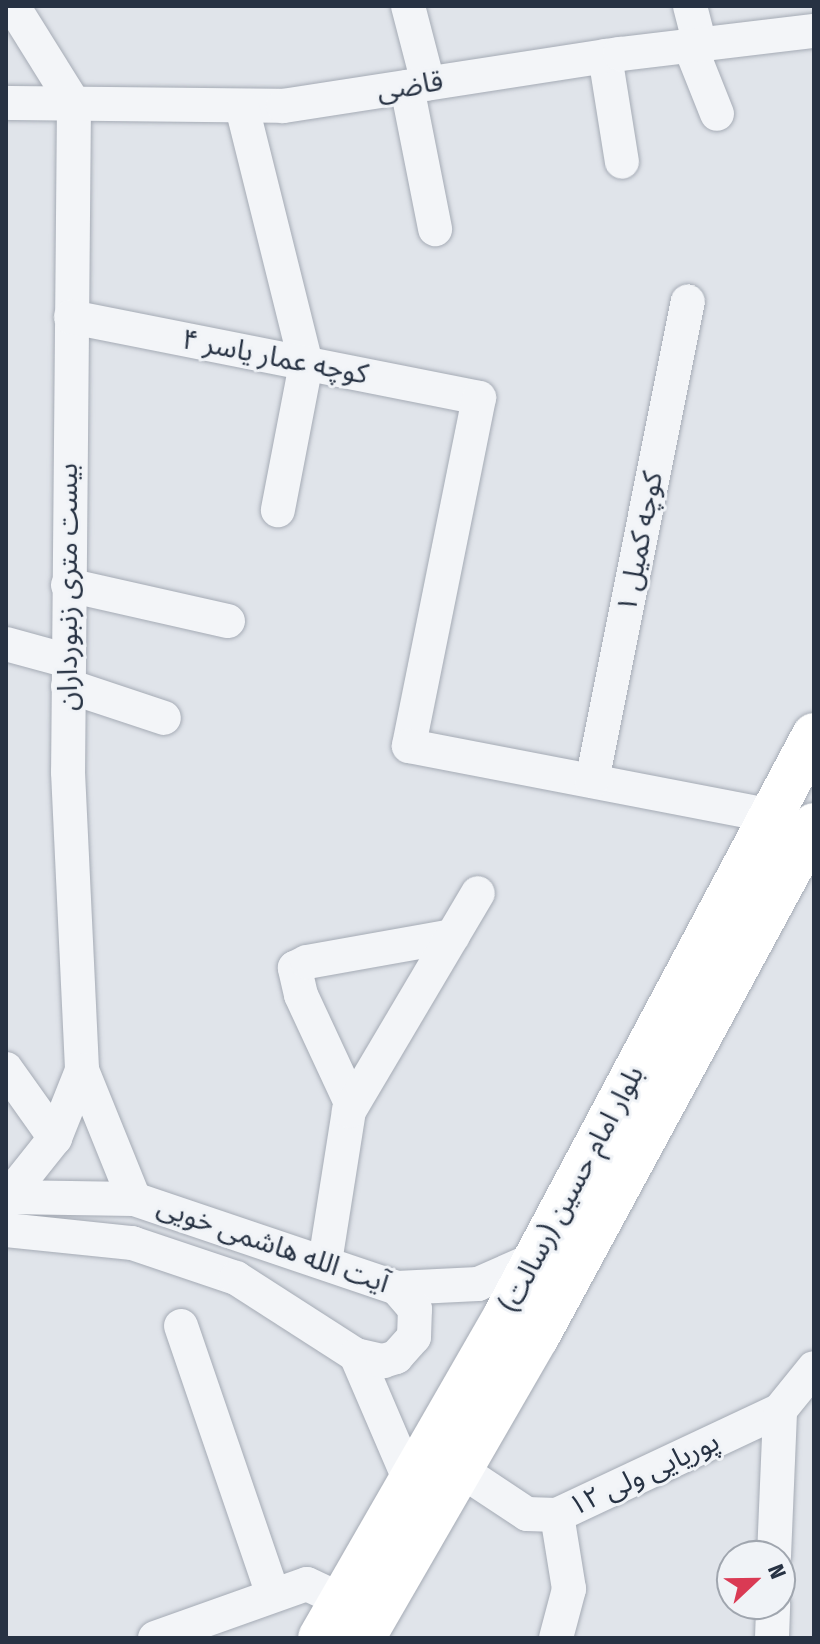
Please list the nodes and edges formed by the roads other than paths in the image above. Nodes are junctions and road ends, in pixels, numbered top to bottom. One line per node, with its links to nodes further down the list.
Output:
1 (13, 6): 9 (street)
2 (408, 6): 7 (street)
3 (690, 6): 5 (street)
4 (813, 29): 5 (street, قاضی)
5 (695, 45): 6 (street, قاضی); 11 (street)
6 (605, 56): 7 (street, قاضی); 12 (street)
7 (417, 85): 10 (street, قاضی); 13 (street)
8 (6, 103): 9 (street, قاضی)
9 (74, 104): 10 (street, قاضی); 15 (street, بیست متری زنبورداران)
10 (242, 107): 16 (street)
11 (717, 114)
12 (622, 162)
13 (435, 229)
14 (688, 302): 24 (street, کوچه کمیل ۱)
15 (71, 317): 16 (street, کوچه عمار یاسر ۴); 18 (street, بیست متری زنبورداران)
16 (306, 364): 17 (street); 24 (street, کوچه عمار یاسر ۴)
17 (278, 510)
18 (68, 585): 19 (street); 21 (street, بیست متری زنبورداران)
19 (228, 621)
20 (6, 644): 21 (street)
21 (68, 673): 22 (street); 30 (street, بیست متری زنبورداران)
22 (164, 718)
23 (814, 735): 25 (main road, بلوار امام حسین (رسالت))
24 (592, 781): 25 (street)
25 (771, 816): 35 (main road, بلوار امام حسین (رسالت))
26 (814, 825): 42 (main road, بلوار امام حسین (رسالت))
27 (478, 893): 28 (street)
28 (453, 936): 31 (street); 31 (street)
29 (6, 1069): 32 (street)
30 (82, 1070): 32 (street, بیست متری زنبورداران); 33 (street, بیست متری زنبورداران)
31 (352, 1105): 36 (street)
32 (55, 1138): 34 (street, بیست متری زنبورداران)
33 (134, 1199): 34 (street, آیت الله هاشمی خویی); 36 (street, آیت الله هاشمی خویی)
34 (7, 1208): 39 (street, آیت الله هاشمی خویی)
35 (535, 1259): 37 (street, آیت الله هاشمی خویی); 43 (main road, بلوار امام حسین (رسالت))
36 (325, 1262): 37 (street, آیت الله هاشمی خویی)
37 (397, 1288): 39 (street)
38 (181, 1326): 46 (street)
39 (356, 1355): 43 (street)
40 (814, 1368): 41 (street, پوریایی ولی ۱۲)
41 (780, 1410): 44 (street, پوریایی ولی ۱۲); 45 (street)
42 (462, 1471): 44 (street, پوریایی ولی ۱۲); 50 (main road, بلوار امام حسین (رسالت))
43 (410, 1481): 47 (main road, بلوار امام حسین (رسالت))
44 (557, 1515): 51 (street)
45 (775, 1540)
46 (273, 1595): 47 (street); 48 (street)
47 (341, 1600): 49 (main road, بلوار امام حسین (رسالت))
48 (155, 1638)
49 (320, 1638)
50 (363, 1638)
51 (556, 1638)

